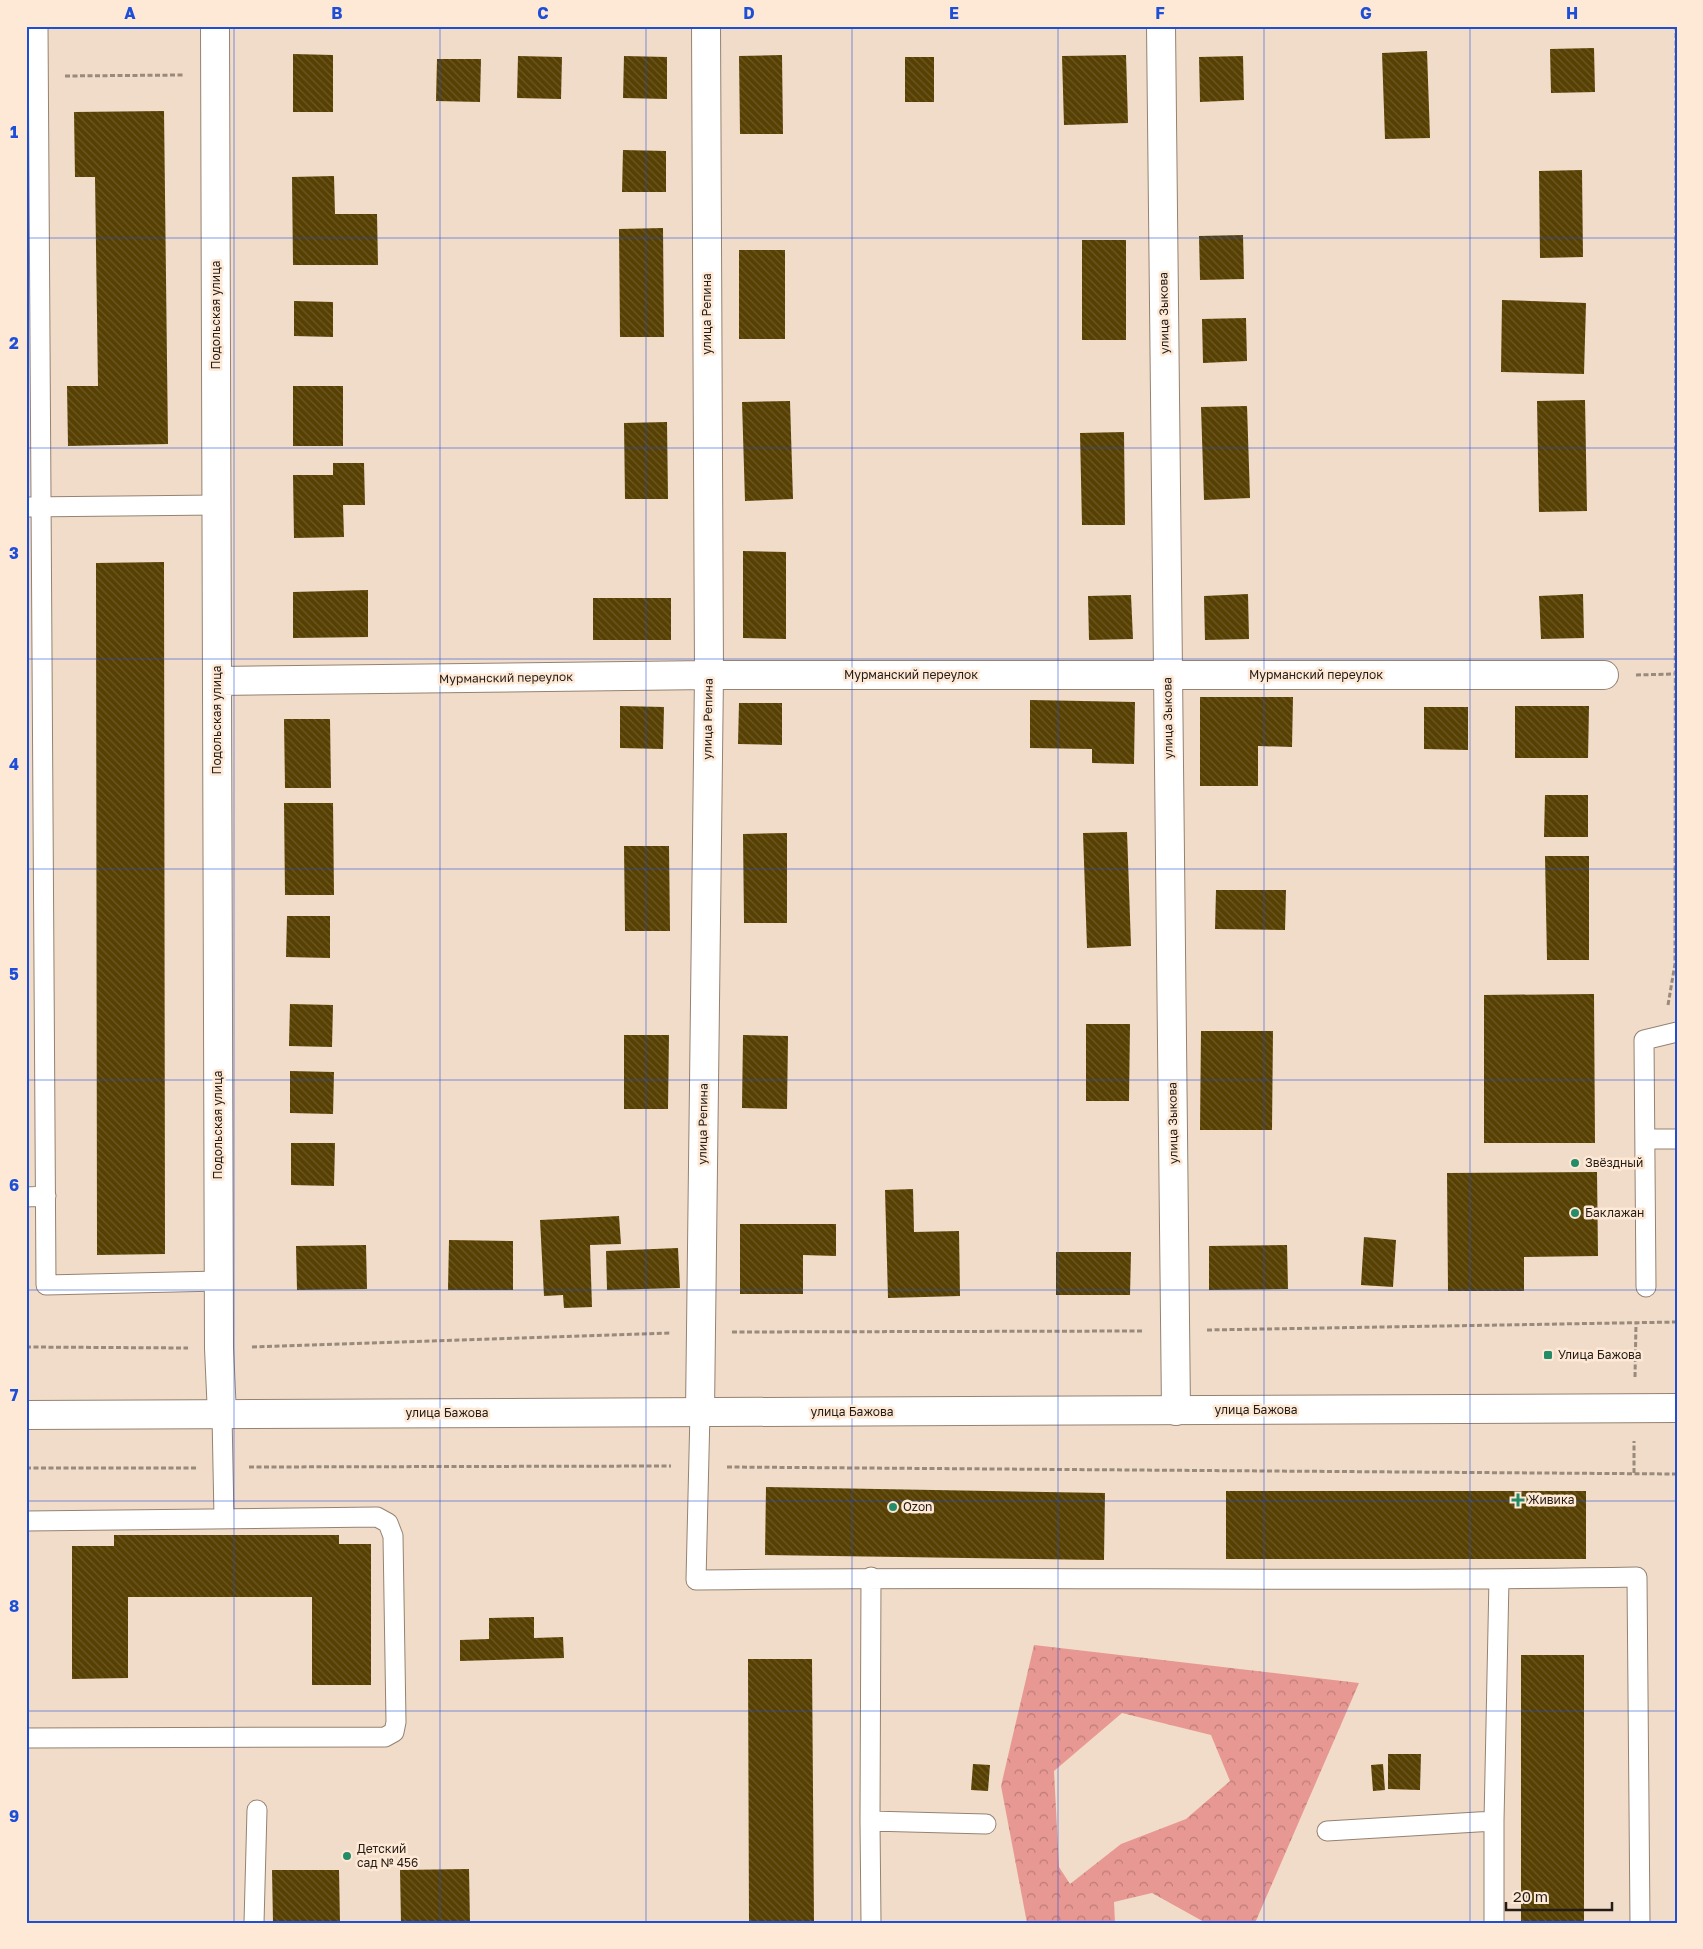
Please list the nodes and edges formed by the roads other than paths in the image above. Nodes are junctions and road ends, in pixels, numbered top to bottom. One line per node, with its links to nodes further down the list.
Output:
1 (38, 26): 6 (lane)
2 (215, 26): 5 (street, Подольская улица)
3 (706, 26): 9 (street, улица Репина)
4 (1161, 26): 7 (street, улица Зыкова)
5 (217, 505): 6 (lane); 10 (street, Подольская улица)
6 (34, 506): 14 (lane)
7 (1168, 674): 8 (street, Мурманский переулок); 9 (street, Мурманский переулок); 19 (street, улица Зыкова)
8 (1604, 675)
9 (708, 676): 10 (street, Мурманский переулок); 20 (street, улица Репина)
10 (217, 681): 16 (street, Подольская улица)
11 (1670, 1034): 13 (lane)
12 (1677, 1139): 13 (lane)
13 (1645, 1140): 17 (lane)
14 (46, 1196): 15 (lane); 16 (lane)
15 (26, 1197)
16 (219, 1281): 22 (street, Подольская улица)
17 (1646, 1287)
18 (1677, 1408): 19 (street, улица Бажова)
19 (1176, 1411): 20 (street, улица Бажова)
20 (700, 1412): 22 (street, улица Бажова); 25 (lane)
21 (26, 1415): 22 (street, улица Бажова)
22 (222, 1415): 23 (lane)
23 (224, 1518): 24 (lane); 27 (lane)
24 (26, 1521)
25 (871, 1578): 26 (lane); 29 (lane)
26 (1498, 1579): 30 (lane); 36 (lane)
27 (26, 1738)
28 (258, 1810): 33 (lane)
29 (870, 1821): 31 (lane); 34 (lane)
30 (1494, 1821): 32 (lane); 35 (lane)
31 (986, 1824)
32 (1327, 1831)
33 (254, 1923)
34 (871, 1923)
35 (1494, 1923)
36 (1640, 1923)

